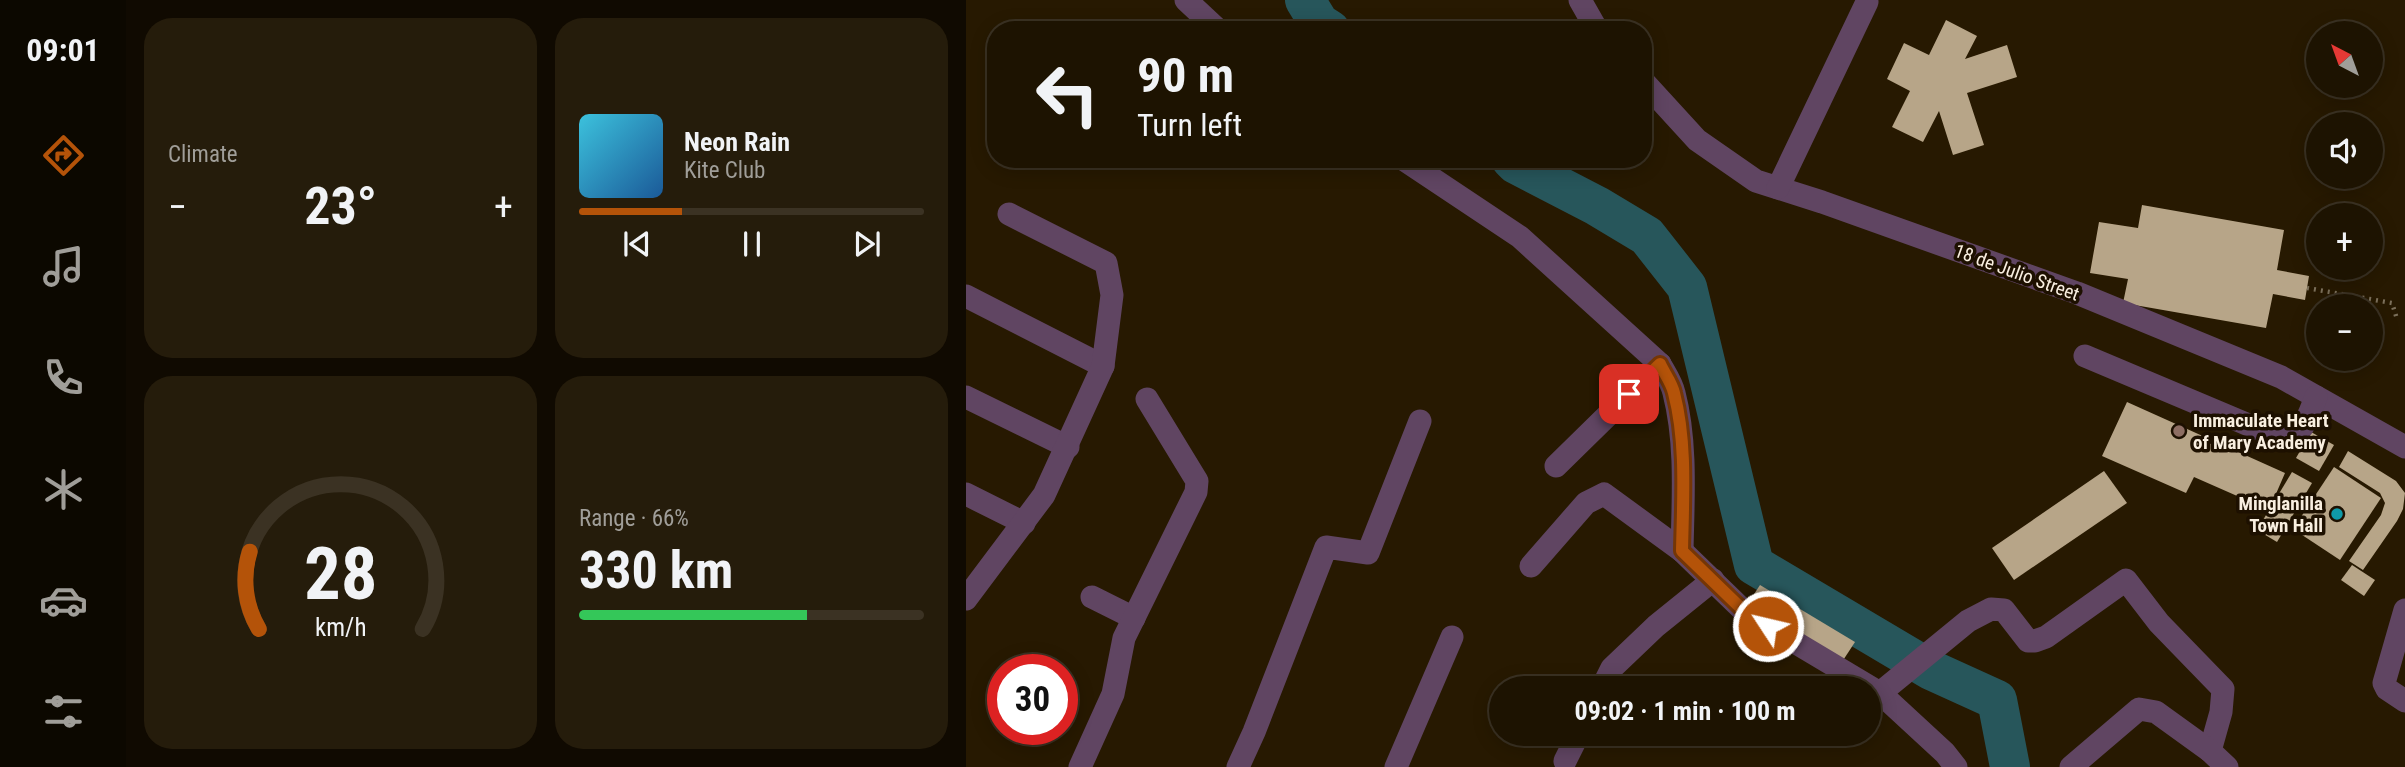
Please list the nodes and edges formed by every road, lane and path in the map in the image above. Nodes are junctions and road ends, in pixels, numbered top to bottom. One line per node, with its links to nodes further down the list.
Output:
1 (1186, 0): 4 (street)
2 (1580, 0): 5 (street)
3 (1867, 2): 8 (street)
4 (1208, 21)
5 (1592, 21)
6 (1652, 91): 8 (street, 18 de Julio Street)
7 (1416, 168): 14 (street)
8 (1778, 188): 17 (street, 18 de Julio Street)
9 (1009, 214): 15 (street)
10 (2307, 288): 12 (path)
11 (966, 296): 15 (street)
12 (2397, 319)
13 (2085, 356): 17 (street)
14 (1660, 364): 22 (street); 25 (street)
15 (1103, 366): 20 (street)
16 (966, 397): 20 (street)
17 (2316, 397): 21 (street, 18 de Julio Street)
18 (1147, 399): 31 (street)
19 (1420, 421): 42 (street)
20 (1068, 447): 24 (street)
21 (2405, 447)
22 (1556, 466)
23 (966, 494): 24 (street)
24 (1024, 523): 28 (street)
25 (1682, 551): 26 (street); 27 (street)
26 (1531, 566)
27 (1713, 580): 33 (street); 34 (street)
28 (967, 595)
29 (1092, 597): 31 (street)
30 (2405, 610): 37 (street)
31 (1134, 618): 41 (street)
32 (1452, 637): 43 (street)
33 (1608, 676)
34 (1852, 676)
35 (1881, 692): 39 (street)
36 (1881, 694): 44 (street)
37 (2405, 701)
38 (1572, 746): 40 (street)
39 (2210, 751): 45 (street); 46 (street)
40 (1565, 761)
41 (1080, 767)
42 (1238, 767)
43 (1396, 767)
44 (1956, 767)
45 (2071, 767)
46 (2227, 767)

